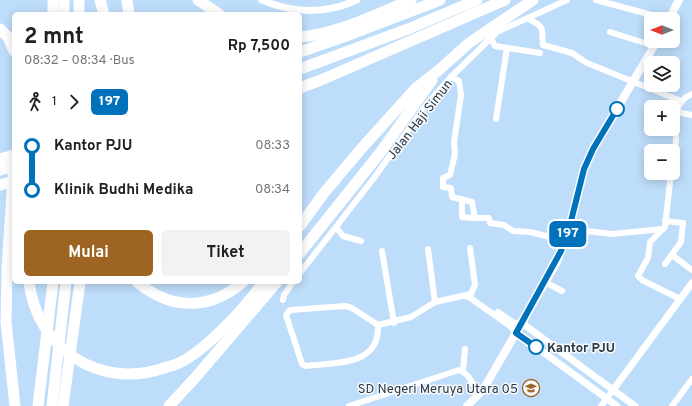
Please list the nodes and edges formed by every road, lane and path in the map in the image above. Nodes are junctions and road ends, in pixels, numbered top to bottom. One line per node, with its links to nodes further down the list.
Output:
1 (54, 0): 17 (highway)
2 (64, 0): 18 (highway)
3 (79, 0): 19 (highway)
4 (100, 0): 20 (highway)
5 (127, 0): 21 (highway)
6 (198, 0): 22 (highway)
7 (262, 0): 8 (street)
8 (357, 0)
9 (411, 0): 28 (highway)
10 (440, 0): 34 (highway)
11 (477, 0): 36 (highway)
12 (505, 0): 40 (highway)
13 (533, 0): 37 (highway)
14 (567, 0): 25 (street, Jalan Haji Simun)
15 (596, 0): 24 (street)
16 (679, 0): 23 (main road)
17 (53, 12)
18 (64, 12)
19 (79, 12)
20 (103, 12)
21 (129, 12)
22 (216, 12)
23 (672, 12)
24 (644, 13)
25 (529, 19): 29 (street, Jalan Haji Simun); 39 (street)
26 (0, 29): 31 (highway)
27 (610, 32): 30 (street)
28 (302, 38)
29 (490, 38): 32 (street); 38 (street, Jalan Haji Simun)
30 (644, 40)
31 (12, 47)
32 (507, 48): 35 (street); 45 (street)
33 (652, 48): 39 (main road)
34 (302, 51)
35 (540, 53)
36 (302, 68)
37 (440, 70): 57 (highway); 65 (highway)
38 (451, 77): 54 (street); 58 (street, Jalan Haji Simun)
39 (633, 82): 42 (street); 60 (main road)
40 (302, 87)
41 (692, 94): 42 (street)
42 (681, 101)
43 (680, 113): 44 (street)
44 (692, 115)
45 (496, 119)
46 (12, 156): 47 (highway)
47 (0, 159)
48 (12, 167): 49 (highway)
49 (0, 170)
50 (670, 180): 56 (street)
51 (12, 182): 52 (highway)
52 (0, 185)
53 (12, 193): 98 (highway)
54 (462, 199): 55 (street); 55 (street)
55 (475, 218): 62 (street)
56 (665, 221): 59 (street); 67 (street)
57 (302, 223)
58 (336, 227): 61 (street); 69 (street, Jalan Haji Simun)
59 (665, 228): 60 (street); 84 (street)
60 (569, 229): 62 (main road)
61 (361, 241)
62 (566, 241): 71 (main road)
63 (470, 248): 83 (street)
64 (428, 249): 86 (street)
65 (302, 250)
66 (382, 250): 87 (street)
67 (672, 255): 68 (street); 70 (street)
68 (665, 264)
69 (302, 270)
70 (692, 270)
71 (545, 282): 82 (street); 88 (main road)
72 (53, 284): 99 (highway)
73 (66, 284): 100 (highway)
74 (80, 284): 101 (highway)
75 (139, 284): 76 (highway)
76 (241, 284)
77 (262, 284): 80 (highway)
78 (275, 284): 102 (highway)
79 (292, 284): 85 (street)
80 (30, 287)
81 (691, 287): 84 (street)
82 (562, 291)
83 (472, 294): 86 (street); 88 (street)
84 (680, 299): 94 (street)
85 (283, 300)
86 (433, 305): 87 (street); 90 (street)
87 (394, 323): 89 (street)
88 (518, 323): 90 (main road); 94 (street)
89 (378, 326): 89 (street)
90 (516, 333): 95 (main road); 96 (street)
91 (465, 349): 92 (street)
92 (463, 372): 95 (street); 103 (street)
93 (692, 379): 107 (street)
94 (613, 390): 96 (street); 106 (street)
95 (479, 395): 97 (main road)
96 (606, 398): 104 (street); 105 (street)
97 (470, 405)
98 (15, 406)
99 (38, 406)
100 (52, 406)
101 (63, 406)
102 (169, 406)
103 (349, 406)
104 (601, 406)
105 (617, 406)
106 (635, 406)
107 (672, 406)

